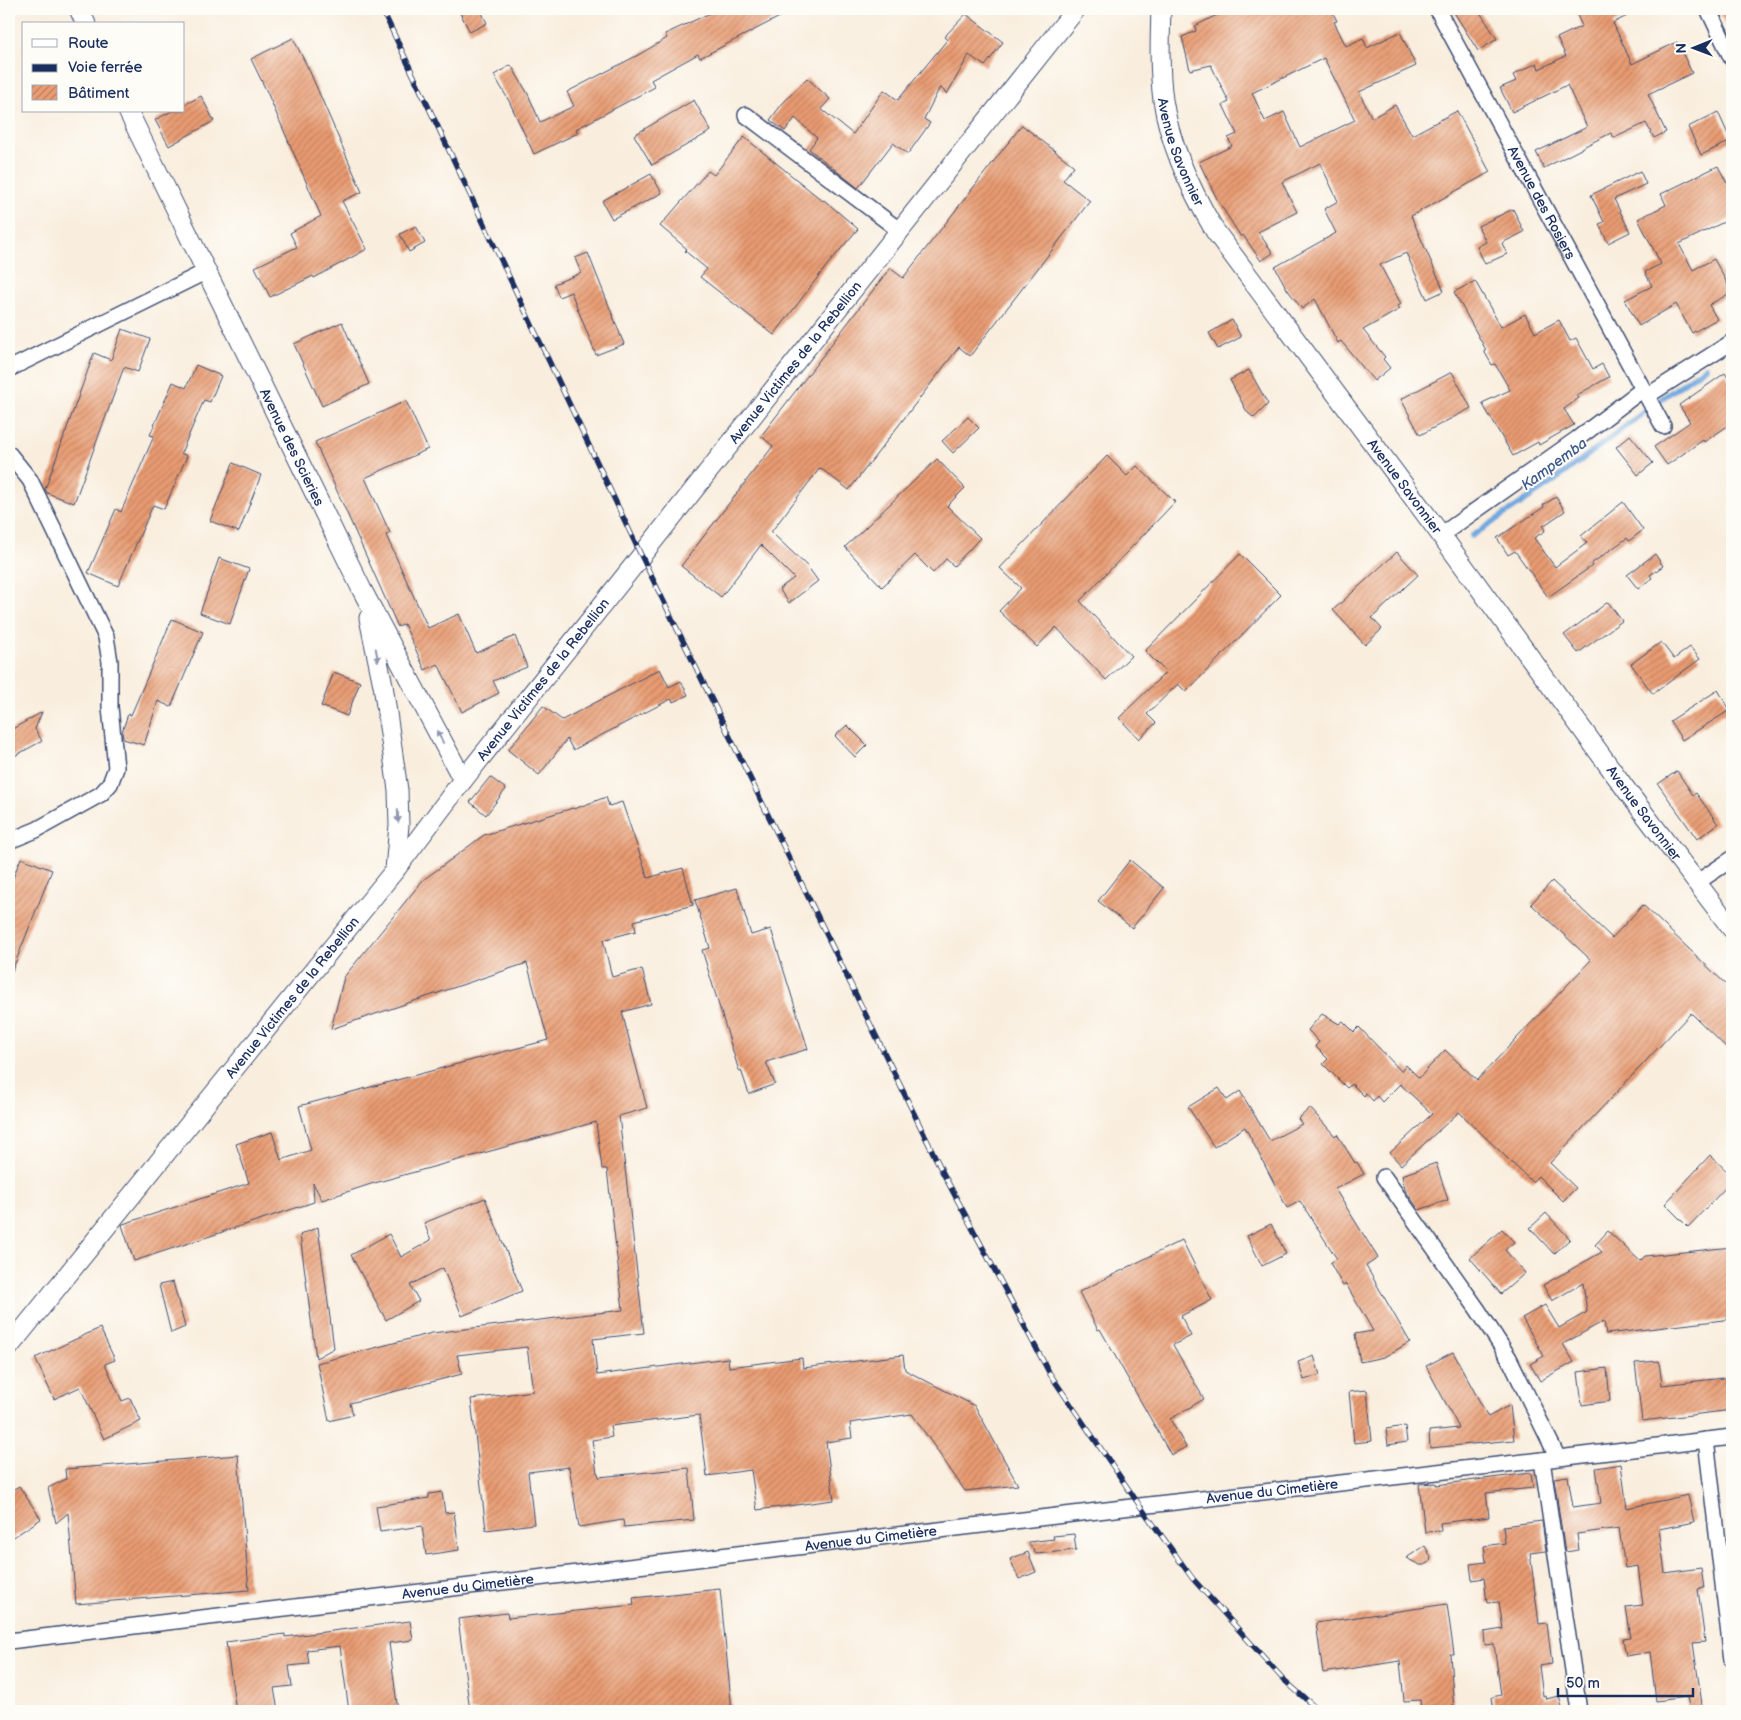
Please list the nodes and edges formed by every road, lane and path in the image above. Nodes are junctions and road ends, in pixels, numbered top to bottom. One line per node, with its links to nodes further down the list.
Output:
1 (79, 9): 6 (street)
2 (1076, 9): 10 (street, Avenue Victimes de la Rebellion)
3 (1161, 9): 16 (street, Avenue Savonnier)
4 (1437, 9): 14 (street, Avenue des Rosiers)
5 (1708, 9): 7 (street)
6 (85, 22)
7 (1732, 59)
8 (128, 112): 11 (street, Avenue des Scieries)
9 (746, 115): 10 (street)
10 (899, 230): 18 (street, Avenue Victimes de la Rebellion)
11 (205, 272): 13 (street); 17 (street, Avenue des Scieries)
12 (1730, 350): 14 (street)
13 (9, 369)
14 (1653, 406): 16 (street)
15 (9, 454): 19 (street)
16 (1441, 535): 22 (street, Avenue Savonnier)
17 (362, 590): 18 (street, Avenue des Scieries, one-way to 17); 21 (street, one-way to 21)
18 (463, 780): 21 (street, Avenue Victimes de la Rebellion)
19 (9, 841)
20 (1732, 859): 22 (street)
21 (395, 870): 25 (street, Avenue Victimes de la Rebellion)
22 (1696, 882): 23 (street, Avenue Savonnier)
23 (1732, 929)
24 (1384, 1177): 28 (street)
25 (9, 1347)
26 (1732, 1436): 27 (street, Avenue du Cimetière)
27 (1706, 1440): 28 (street, Avenue du Cimetière); 31 (street)
28 (1558, 1458): 29 (street, Avenue du Cimetière)
29 (1542, 1460): 30 (street, Avenue du Cimetière); 32 (street)
30 (9, 1641)
31 (1732, 1660)
32 (1579, 1711)

